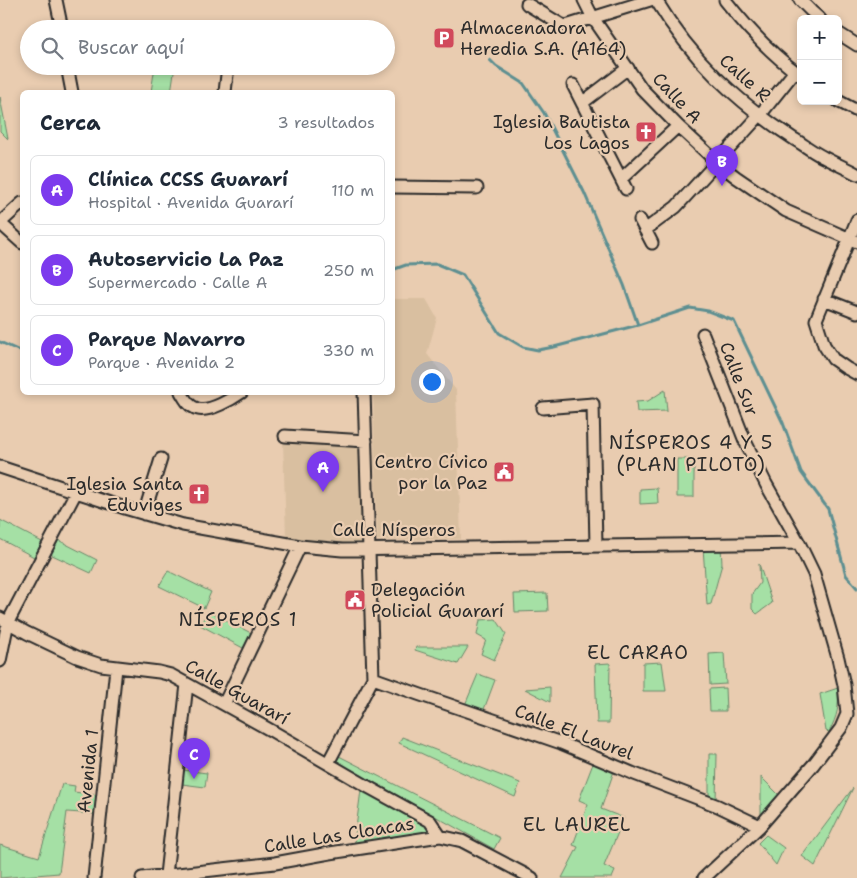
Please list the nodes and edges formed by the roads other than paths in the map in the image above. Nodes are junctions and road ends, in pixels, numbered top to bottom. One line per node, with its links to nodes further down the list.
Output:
1 (56, 0): 10 (street)
2 (584, 0): 9 (street)
3 (650, 0): 9 (street)
4 (656, 0): 24 (street, Calle R)
5 (725, 0): 14 (street)
6 (800, 0): 8 (street)
7 (527, 4): 9 (street)
8 (816, 15)
9 (594, 18): 13 (street, Calle A)
10 (60, 20)
11 (842, 35): 12 (street)
12 (857, 45)
13 (628, 68): 21 (street); 25 (street, Calle A)
14 (797, 72)
15 (797, 74): 24 (street)
16 (69, 75): 19 (street)
17 (227, 75): 20 (street)
18 (573, 85): 21 (street)
19 (72, 90)
20 (225, 90)
21 (582, 103): 25 (street)
22 (842, 103): 23 (street)
23 (857, 111)
24 (760, 116): 26 (street); 27 (street, Calle R)
25 (678, 126): 26 (street, Calle A)
26 (718, 163): 34 (street, Calle A); 35 (street)
27 (857, 174)
28 (395, 187): 29 (street)
29 (477, 188)
30 (20, 205): 32 (street)
31 (857, 220): 34 (street)
32 (0, 223): 33 (street)
33 (20, 241)
34 (853, 241): 36 (street)
35 (652, 243)
36 (824, 299): 37 (street); 39 (street)
37 (857, 312)
38 (703, 334): 50 (street, Calle Sur)
39 (857, 374)
40 (183, 395): 41 (street)
41 (238, 395)
42 (364, 395): 45 (street)
43 (543, 408): 52 (street)
44 (285, 436): 45 (street)
45 (366, 441): 53 (street)
46 (161, 459): 49 (street)
47 (0, 467): 48 (street, Calle Nísperos)
48 (76, 492): 49 (street, Calle Nísperos); 54 (street)
49 (144, 514): 51 (street, Calle Nísperos)
50 (799, 543): 52 (street, Calle Nísperos); 61 (street, Calle Sur)
51 (300, 546): 53 (street, Calle Nísperos); 59 (street)
52 (596, 546): 53 (street, Calle Nísperos)
53 (369, 549): 57 (street)
54 (4, 620): 55 (street); 56 (street, Calle Guararí)
55 (0, 661)
56 (116, 668): 58 (street, Calle Guararí); 64 (street, Avenida 1)
57 (374, 678): 60 (street); 61 (street, Calle El Laurel)
58 (187, 684): 59 (street, Calle Guararí); 63 (street)
59 (224, 704): 60 (street, Calle Guararí)
60 (328, 763): 62 (street, Calle Guararí)
61 (760, 826): 67 (street, Calle Sur)
62 (440, 836): 63 (street, Calle Las Cloacas); 66 (street, Calle Las Cloacas)
63 (166, 875): 65 (street, Calle Las Cloacas)
64 (94, 878)
65 (143, 878)
66 (532, 878)
67 (704, 878)

